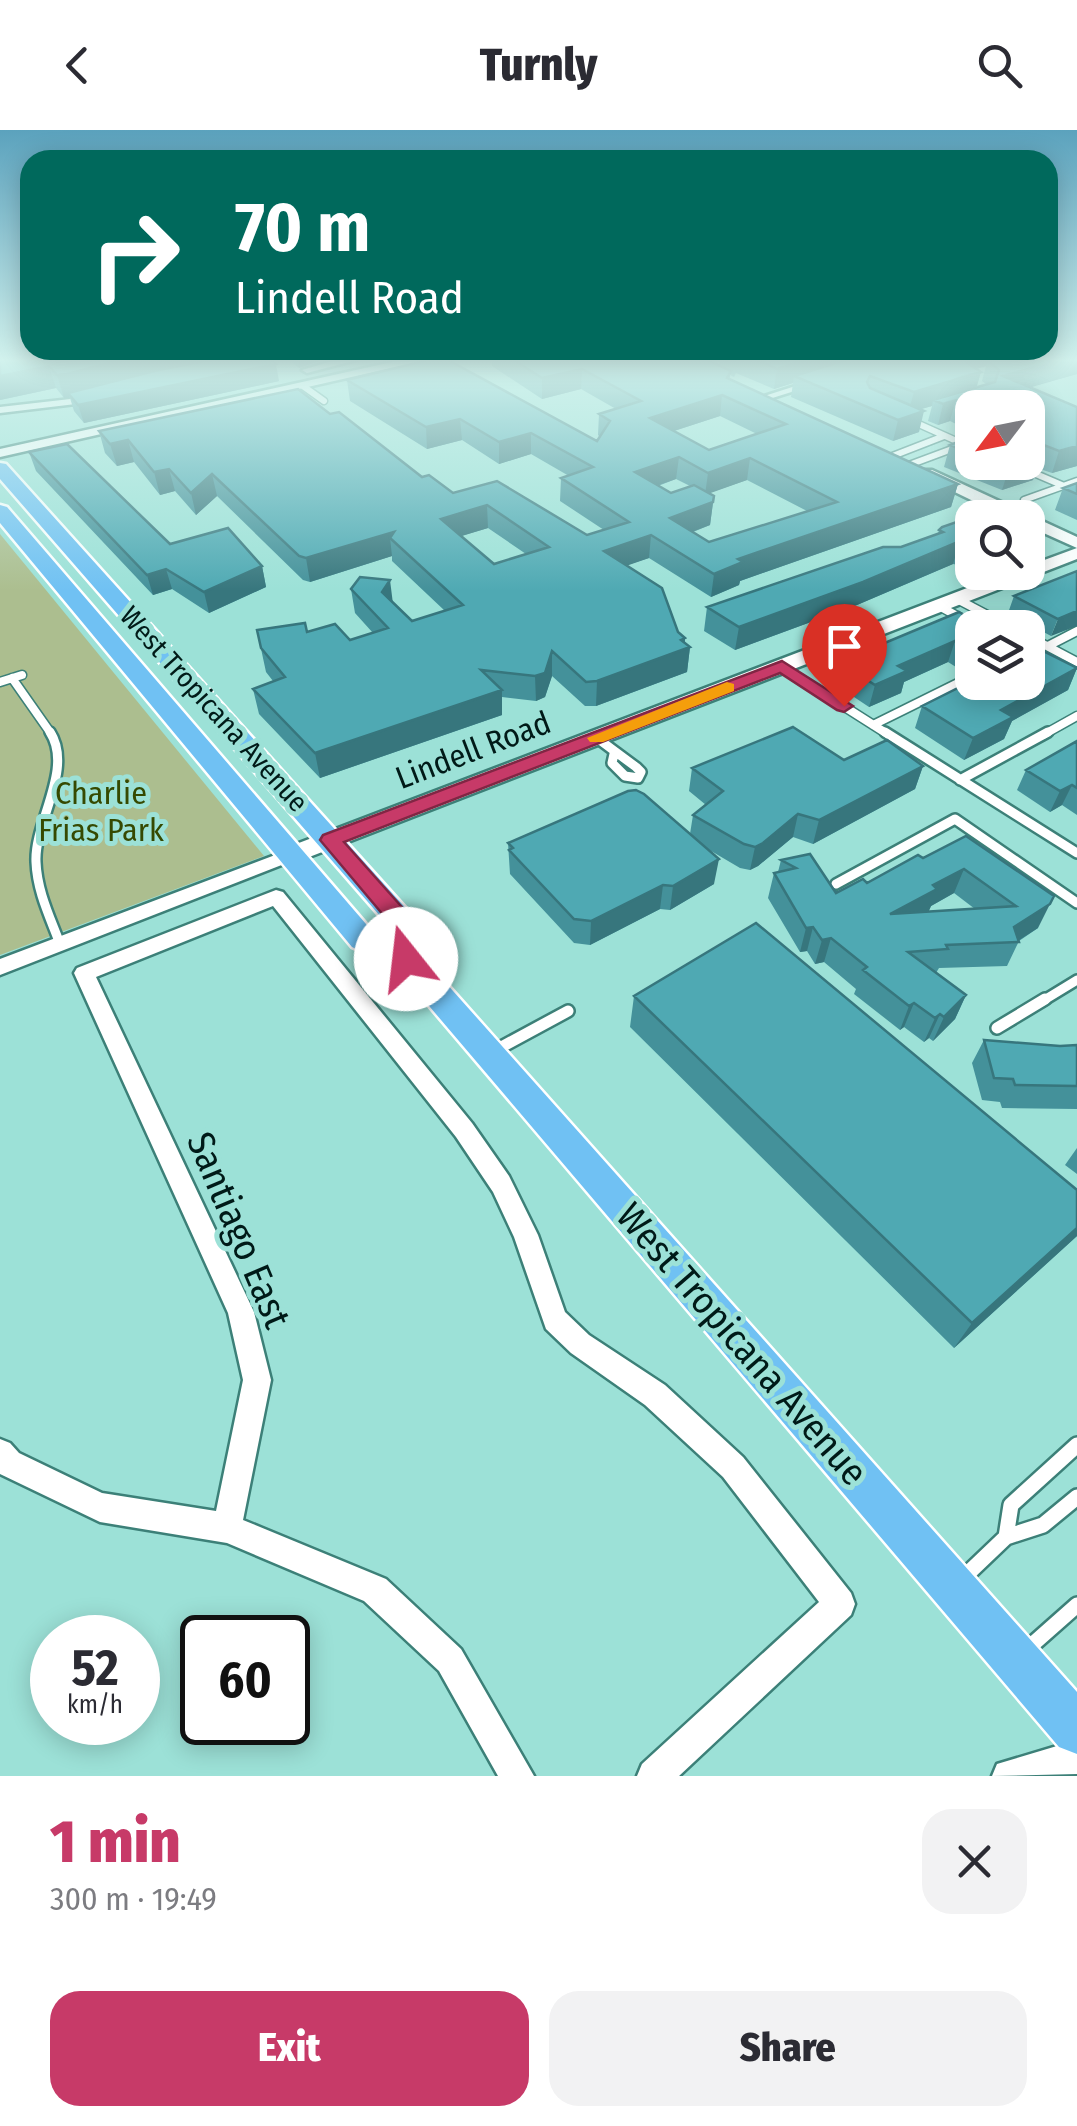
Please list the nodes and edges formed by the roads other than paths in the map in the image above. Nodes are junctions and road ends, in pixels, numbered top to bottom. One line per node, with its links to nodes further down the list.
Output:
1 (69, 437): 7 (street)
2 (943, 437): 3 (lane)
3 (927, 443): 6 (lane); 8 (lane)
4 (955, 449): 6 (lane)
5 (874, 450): 8 (street)
6 (946, 451): 9 (lane)
7 (0, 452)
8 (890, 457): 9 (street)
9 (909, 465): 14 (street)
10 (0, 468): 18 (main road, West Tropicana Avenue)
11 (1045, 478): 13 (lane)
12 (1077, 481): 13 (lane)
13 (1064, 486): 15 (lane)
14 (984, 500)
15 (1024, 500)
16 (0, 511): 19 (main road, West Tropicana Avenue)
17 (1045, 528): 20 (street)
18 (57, 532): 19 (main road); 30 (main road, West Tropicana Avenue)
19 (25, 541): 33 (main road, West Tropicana Avenue)
20 (1077, 543)
21 (1077, 553): 22 (street, Lindell Road)
22 (1045, 565)
23 (980, 590): 24 (street, Lindell Road)
24 (948, 602): 25 (lane); 26 (lane); 32 (street, Lindell Road)
25 (958, 610)
26 (968, 610)
27 (1077, 631): 29 (lane)
28 (1045, 644): 29 (lane)
29 (1048, 646): 31 (lane)
30 (168, 657): 33 (main road); 41 (main road, West Tropicana Avenue)
31 (1077, 662)
32 (782, 666): 37 (lane); 38 (street, Lindell Road)
33 (134, 669): 43 (main road, West Tropicana Avenue)
34 (0, 682): 46 (lane)
35 (955, 684): 37 (lane)
36 (1077, 716): 40 (lane)
37 (873, 725): 40 (lane)
38 (597, 738): 39 (lane); 41 (street, Lindell Road)
39 (614, 754)
40 (960, 780): 42 (lane)
41 (330, 840): 43 (street, Lindell Road); 47 (main road, West Tropicana Avenue)
42 (1077, 853)
43 (291, 855): 46 (street, Lindell Road); 47 (main road, West Tropicana Avenue)
44 (836, 884): 45 (lane)
45 (1077, 903)
46 (60, 944): 48 (street, Lindell Road)
47 (406, 959): 52 (main road, West Tropicana Avenue)
48 (0, 967)
49 (1077, 980): 51 (lane)
50 (568, 1012): 52 (lane)
51 (998, 1028)
52 (489, 1054): 58 (main road, West Tropicana Avenue)
53 (1077, 1445): 57 (lane)
54 (3, 1463): 56 (street)
55 (1077, 1497): 57 (lane)
56 (227, 1528): 63 (street); 64 (street, Santiago East)
57 (1006, 1538): 58 (lane)
58 (953, 1588): 60 (main road, West Tropicana Avenue)
59 (1077, 1605): 60 (lane)
60 (1016, 1659): 61 (main road, West Tropicana Avenue)
61 (1077, 1729)
62 (1077, 1757): 65 (street)
63 (516, 1776)
64 (654, 1776)
65 (1009, 1776)

